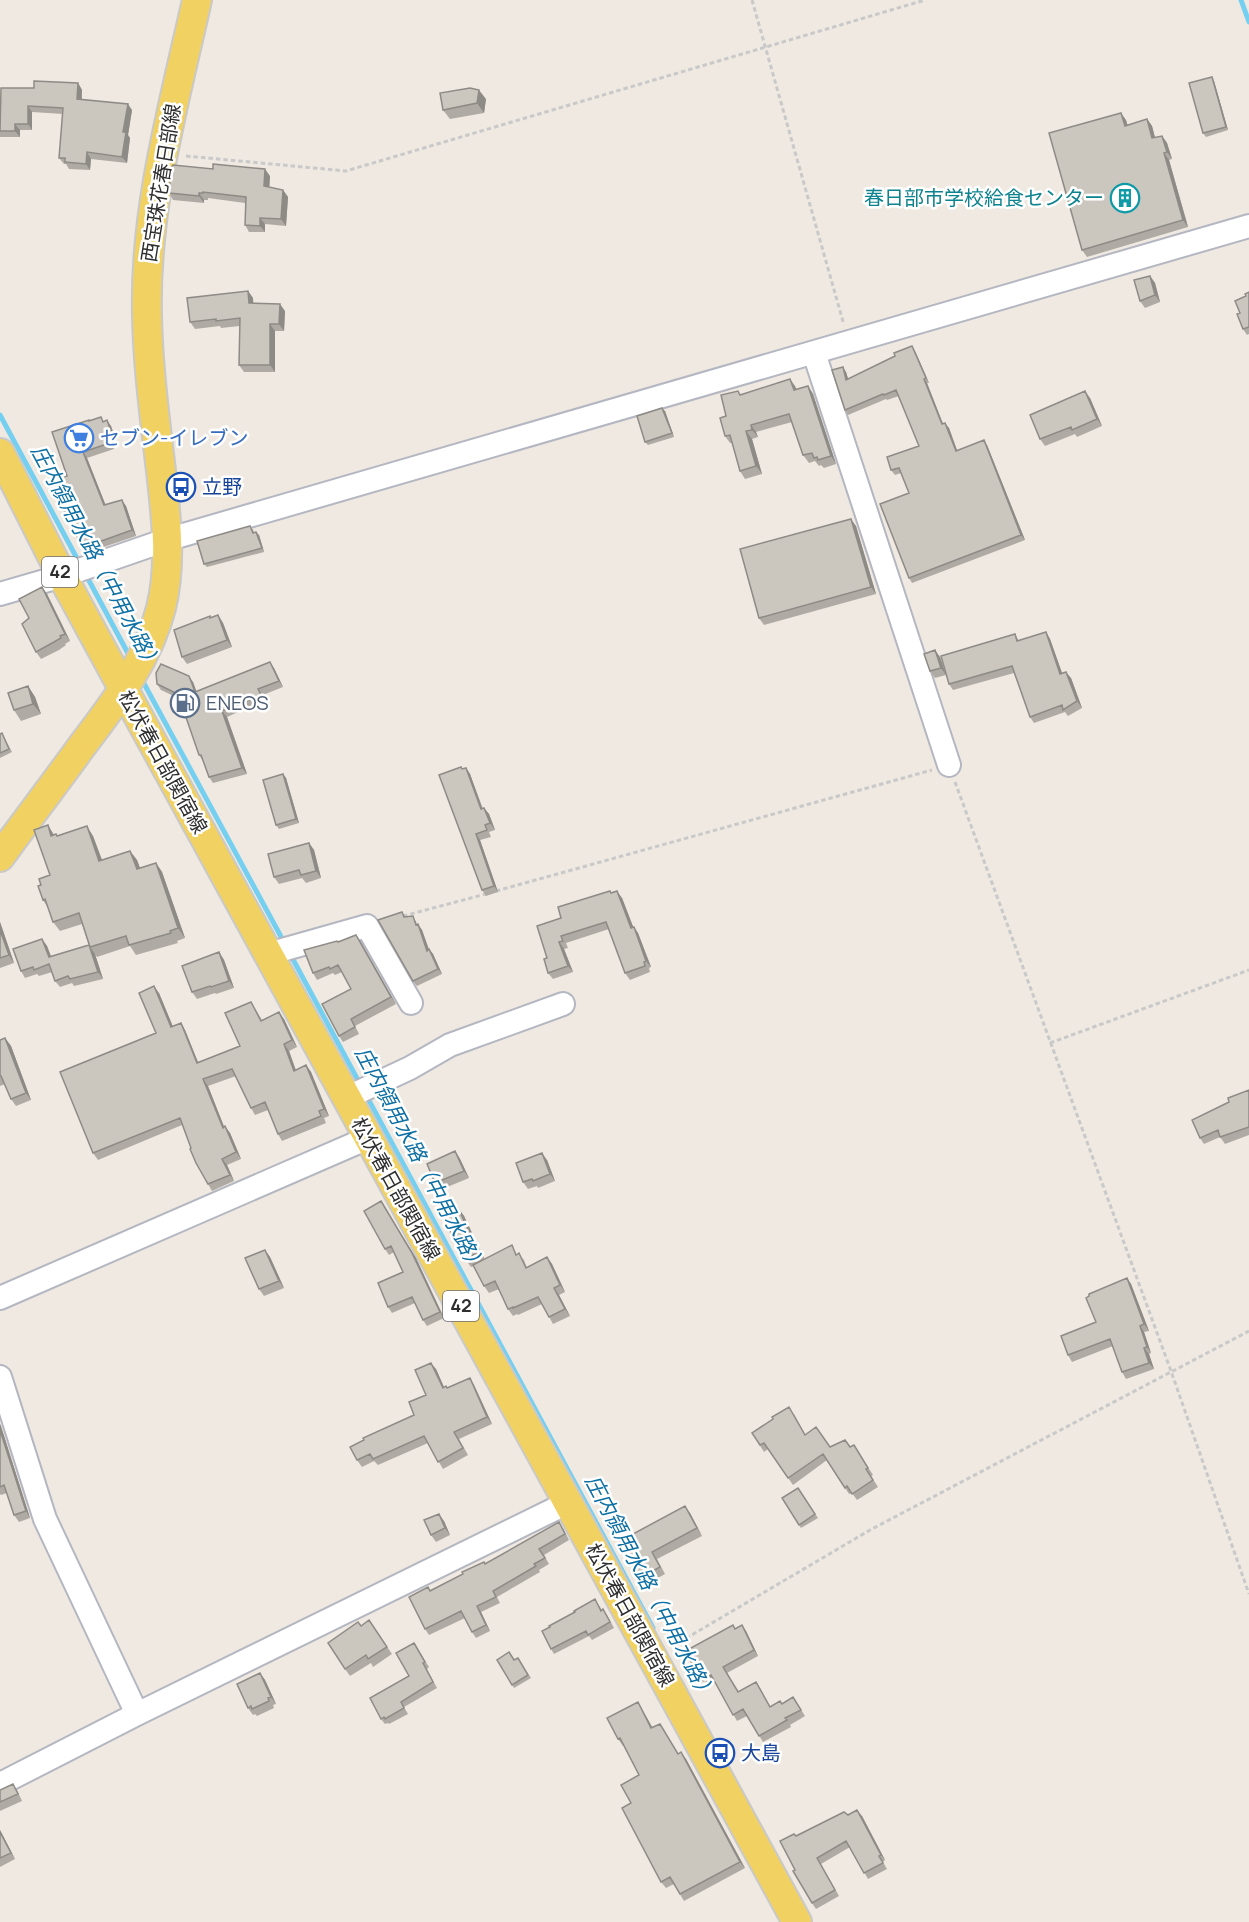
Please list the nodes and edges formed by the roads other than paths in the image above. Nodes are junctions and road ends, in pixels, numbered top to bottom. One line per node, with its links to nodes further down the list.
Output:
1 (197, 0): 5 (main road, 西宝珠花春日部線)
2 (1249, 226): 3 (street)
3 (814, 353): 5 (street); 9 (street)
4 (0, 453): 6 (main road, 松伏春日部関宿線 / 42)
5 (166, 540): 6 (street); 8 (main road, 西宝珠花春日部線)
6 (62, 576): 7 (street); 8 (main road, 松伏春日部関宿線 / 42)
7 (0, 594)
8 (124, 690): 10 (main road, 西宝珠花春日部線); 11 (main road, 松伏春日部関宿線 / 42)
9 (949, 765)
10 (0, 857)
11 (268, 954): 12 (street); 14 (main road, 松伏春日部関宿線 / 42)
12 (411, 1003)
13 (563, 1004): 14 (street)
14 (346, 1098): 15 (main road, 松伏春日部関宿線 / 42)
15 (368, 1138): 16 (street); 18 (main road, 松伏春日部関宿線 / 42)
16 (0, 1298)
17 (0, 1377): 19 (street)
18 (569, 1502): 19 (street); 21 (main road, 松伏春日部関宿線 / 42)
19 (137, 1714): 20 (street)
20 (0, 1784)
21 (797, 1922)

